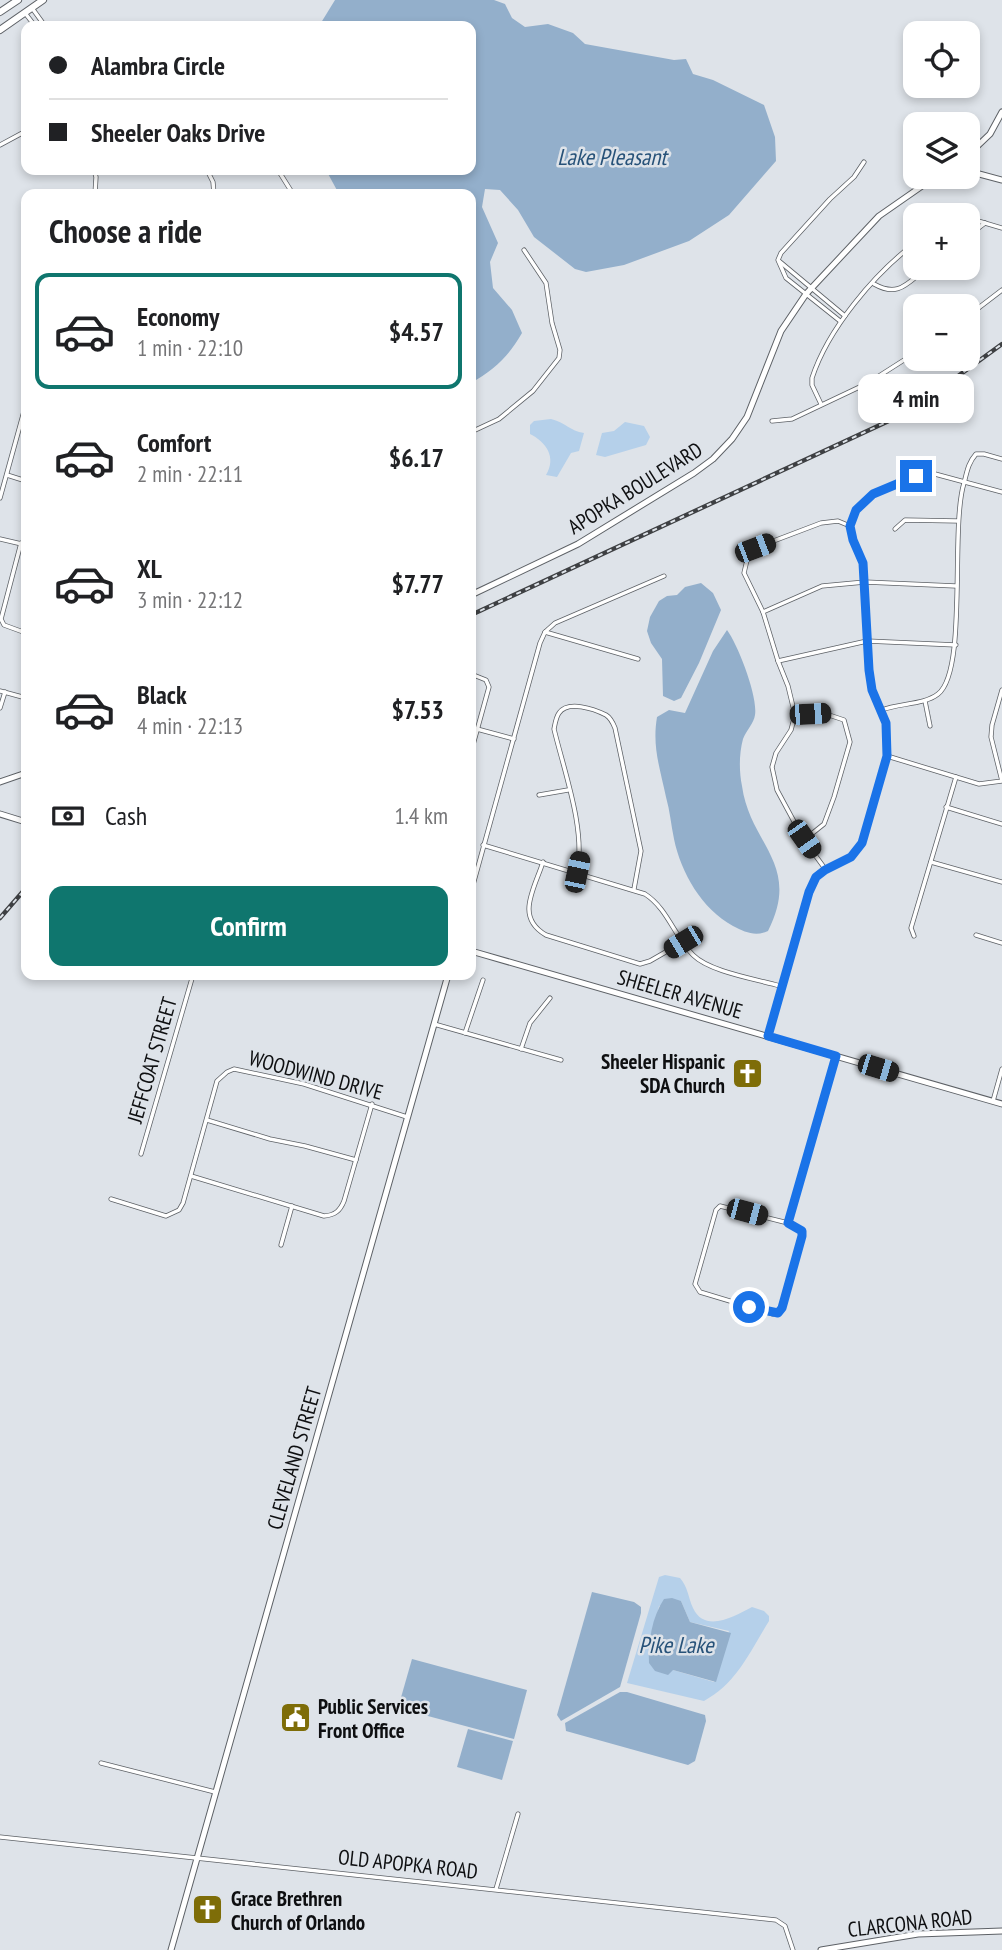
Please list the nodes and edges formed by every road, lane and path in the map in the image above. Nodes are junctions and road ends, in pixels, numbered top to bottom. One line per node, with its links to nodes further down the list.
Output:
1 (18, 0): 4 (main road)
2 (43, 0): 3 (main road)
3 (32, 8): 5 (main road); 7 (street)
4 (0, 12)
5 (25, 13): 6 (street); 8 (main road)
6 (31, 21)
7 (41, 21)
8 (0, 30)
9 (1002, 112): 11 (street)
10 (21, 134): 12 (street)
11 (980, 144)
12 (0, 145)
13 (864, 162): 23 (street)
14 (980, 174): 15 (street)
15 (1002, 180)
16 (918, 189): 27 (street, APOPKA BOULEVARD)
17 (980, 222): 18 (street)
18 (985, 223): 19 (street); 20 (street)
19 (980, 227)
20 (1002, 228)
21 (524, 250): 35 (street)
22 (903, 253): 25 (street)
23 (778, 260): 27 (street); 27 (street)
24 (911, 280): 25 (street)
25 (874, 284): 29 (street)
26 (1002, 290): 28 (street)
27 (809, 291): 29 (street); 30 (street); 51 (street, APOPKA BOULEVARD)
28 (980, 307)
29 (845, 316): 30 (street)
30 (840, 321): 32 (street)
31 (903, 360): 32 (street)
32 (821, 404): 33 (street)
33 (772, 421)
34 (21, 423): 37 (street)
35 (476, 430)
36 (1002, 459): 39 (street)
37 (7, 475): 38 (street); 41 (street)
38 (21, 479)
39 (964, 482): 40 (street); 42 (street); 43 (street)
40 (1002, 492)
41 (0, 498)
42 (958, 521): 44 (street); 50 (street)
43 (850, 526): 49 (street); 52 (street)
44 (895, 529)
45 (0, 539): 46 (street)
46 (21, 543)
47 (21, 554): 53 (street)
48 (664, 576): 54 (street)
49 (865, 582): 50 (street); 52 (street); 55 (street)
50 (956, 586): 56 (street)
51 (476, 592)
52 (763, 612): 58 (street)
53 (21, 631)
54 (545, 632): 57 (street); 70 (street)
55 (867, 641): 56 (street); 58 (street); 65 (street)
56 (956, 645): 63 (street)
57 (638, 659)
58 (778, 661): 66 (street)
59 (476, 676): 68 (street)
60 (1002, 690): 75 (street)
61 (2, 691): 62 (street); 64 (street)
62 (21, 697)
63 (925, 701): 65 (street); 67 (street)
64 (0, 708)
65 (881, 710): 71 (street)
66 (795, 715): 82 (street); 82 (street)
67 (930, 726)
68 (477, 729): 69 (street); 70 (street)
69 (476, 733)
70 (514, 739): 83 (street)
71 (887, 756): 73 (street); 86 (street)
72 (21, 775): 74 (street)
73 (956, 777): 75 (street); 78 (street)
74 (0, 782)
75 (1002, 782)
76 (569, 790): 77 (street); 88 (street); 90 (street)
77 (539, 794)
78 (946, 807): 81 (street); 85 (street)
79 (0, 814): 80 (street)
80 (21, 820)
81 (1002, 824)
82 (804, 839): 86 (street)
83 (483, 845): 84 (street); 87 (street)
84 (543, 862): 88 (street); 93 (street)
85 (931, 862): 89 (street); 92 (street)
86 (825, 870): 99 (street)
87 (476, 872)
88 (577, 872): 90 (street)
89 (1002, 882)
90 (634, 890): 93 (street)
91 (976, 935): 94 (street)
92 (914, 936)
93 (683, 942): 99 (street)
94 (1002, 943)
95 (476, 952): 103 (street, SHEELER AVENUE)
96 (192, 980): 113 (street, JEFFCOAT STREET)
97 (447, 980): 101 (street, CLEVELAND STREET)
98 (483, 980): 102 (street)
99 (781, 986): 103 (street)
100 (550, 998): 104 (street)
101 (434, 1024): 102 (street); 111 (street, CLEVELAND STREET)
102 (465, 1033): 104 (street)
103 (768, 1036): 105 (street, SHEELER AVENUE)
104 (522, 1049): 106 (street)
105 (836, 1056): 108 (street, SHEELER AVENUE); 118 (street)
106 (561, 1060)
107 (1002, 1069): 108 (street)
108 (992, 1101): 110 (street, SHEELER AVENUE)
109 (372, 1104): 111 (street, WOODWIND DRIVE); 112 (street, WOODWIND DRIVE); 114 (street)
110 (1002, 1104)
111 (407, 1117): 121 (street, CLEVELAND STREET)
112 (207, 1120): 114 (street); 115 (street, WOODWIND DRIVE)
113 (141, 1154)
114 (356, 1160): 117 (street)
115 (191, 1176): 116 (street, WOODWIND DRIVE); 117 (street)
116 (111, 1199)
117 (292, 1206): 119 (street)
118 (788, 1223): 118 (street)
119 (281, 1245)
120 (101, 1763): 121 (street)
121 (215, 1792): 124 (street, CLEVELAND STREET)
122 (518, 1814): 125 (street)
123 (0, 1837): 124 (street, OLD APOPKA ROAD)
124 (197, 1859): 125 (street, OLD APOPKA ROAD); 128 (street, CLEVELAND STREET)
125 (496, 1889): 129 (street, OLD APOPKA ROAD)
126 (1002, 1931): 127 (street, CLARCONA ROAD)
127 (839, 1948): 130 (street, CLARCONA ROAD)
128 (171, 1950)
129 (793, 1950)
130 (821, 1950)

